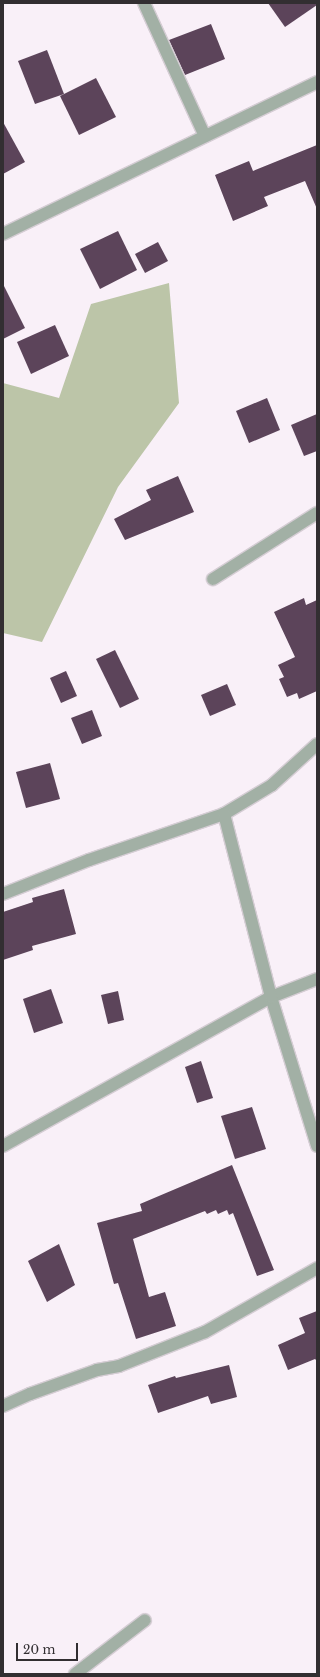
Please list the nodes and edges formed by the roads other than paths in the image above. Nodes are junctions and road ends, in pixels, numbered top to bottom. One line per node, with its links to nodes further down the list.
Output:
1 (144, 3): 3 (street)
2 (317, 82): 3 (street)
3 (205, 136): 4 (street)
4 (3, 234)
5 (317, 513): 6 (street)
6 (213, 579)
7 (317, 744): 8 (street)
8 (224, 814): 9 (street); 11 (street)
9 (3, 894)
10 (317, 979): 11 (street)
11 (271, 997): 12 (street); 13 (street)
12 (3, 1146)
13 (317, 1146)
14 (317, 1268): 15 (street)
15 (3, 1406)
16 (145, 1620): 17 (street)
17 (75, 1674)

